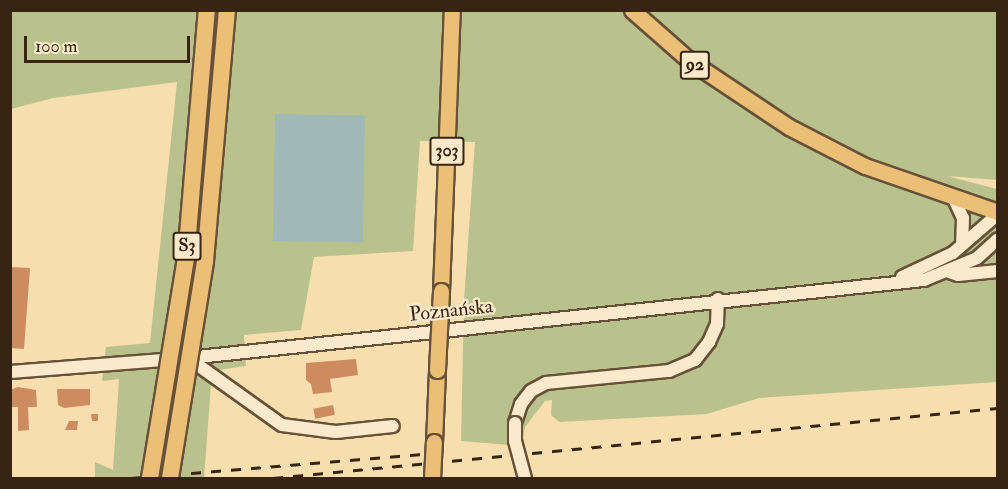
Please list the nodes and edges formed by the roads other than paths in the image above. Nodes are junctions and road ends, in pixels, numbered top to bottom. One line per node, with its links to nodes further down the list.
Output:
1 (207, 10): 16 (highway, S3, bridge)
2 (227, 10): 17 (highway, S3, bridge)
3 (452, 10): 18 (main road, 303, bridge)
4 (632, 10): 5 (main road, 92)
5 (954, 199): 6 (main road, 92); 8 (street)
6 (998, 213): 8 (street, Poznańska)
7 (998, 239): 10 (street, Poznańska)
8 (962, 245): 11 (street, Poznańska)
9 (998, 271): 10 (street, Poznańska)
10 (949, 272): 11 (street, Poznańska)
11 (896, 280): 12 (street, Poznańska)
12 (718, 299): 13 (street, Poznańska); 19 (street, bridge)
13 (188, 358): 14 (street, Poznańska); 15 (street)
14 (10, 372)
15 (393, 426)
16 (150, 478)
17 (170, 478)
18 (432, 478)
19 (525, 478)

